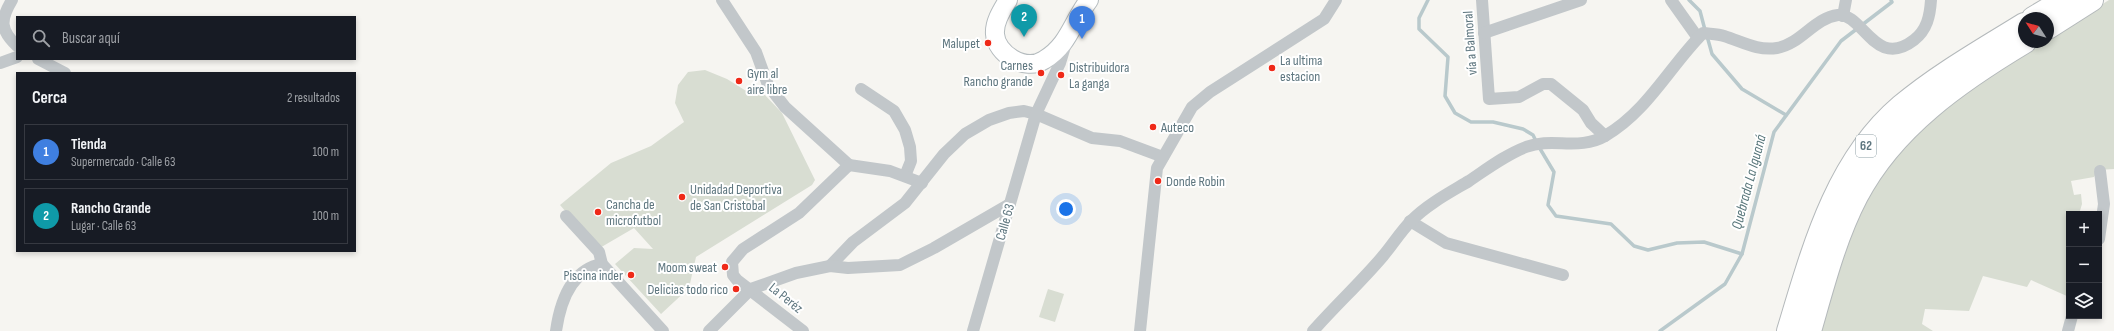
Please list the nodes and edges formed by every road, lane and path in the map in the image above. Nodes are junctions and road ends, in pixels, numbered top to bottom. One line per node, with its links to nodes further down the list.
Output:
1 (12, 0): 20 (street)
2 (722, 0): 30 (street)
3 (1008, 0): 19 (main road)
4 (1089, 0): 19 (main road)
5 (1336, 0): 29 (street)
6 (1482, 0): 17 (street, vía a Balmoral)
7 (1581, 0): 17 (street)
8 (1671, 0): 18 (street)
9 (1846, 0): 14 (street)
10 (1931, 0): 14 (street)
11 (2063, 0): 13 (highway)
12 (2092, 0): 15 (highway)
13 (2043, 12)
14 (1843, 16): 18 (street)
15 (2054, 24)
16 (2018, 28): 50 (highway, 62)
17 (1484, 33): 28 (street, vía a Balmoral)
18 (1698, 38): 28 (street)
19 (1068, 39): 27 (street, Calle 63)
20 (16, 45)
21 (2018, 46): 51 (highway, 62)
22 (16, 57): 24 (street)
23 (37, 60): 25 (street)
24 (0, 63)
25 (63, 72)
26 (861, 89): 32 (street)
27 (1036, 114): 29 (street); 33 (street); 34 (street, Calle 63)
28 (1605, 136): 37 (street)
29 (1162, 157): 48 (street)
30 (849, 165): 32 (street); 41 (street, La Peréz)
31 (2100, 171): 36 (street)
32 (905, 176): 33 (street)
33 (922, 183): 39 (street)
34 (1010, 204): 39 (street); 47 (street, Calle 63)
35 (566, 216): 38 (street)
36 (2102, 218)
37 (1410, 221): 40 (street); 49 (street)
38 (602, 264): 43 (street); 44 (street)
39 (830, 266): 41 (street)
40 (1563, 275)
41 (751, 289): 45 (street); 46 (street, La Peréz)
42 (2071, 319): 52 (street)
43 (556, 331)
44 (663, 331)
45 (708, 331)
46 (803, 331)
47 (973, 331)
48 (1140, 331)
49 (1313, 331)
50 (1788, 331)
51 (1810, 331)
52 (2068, 331)

